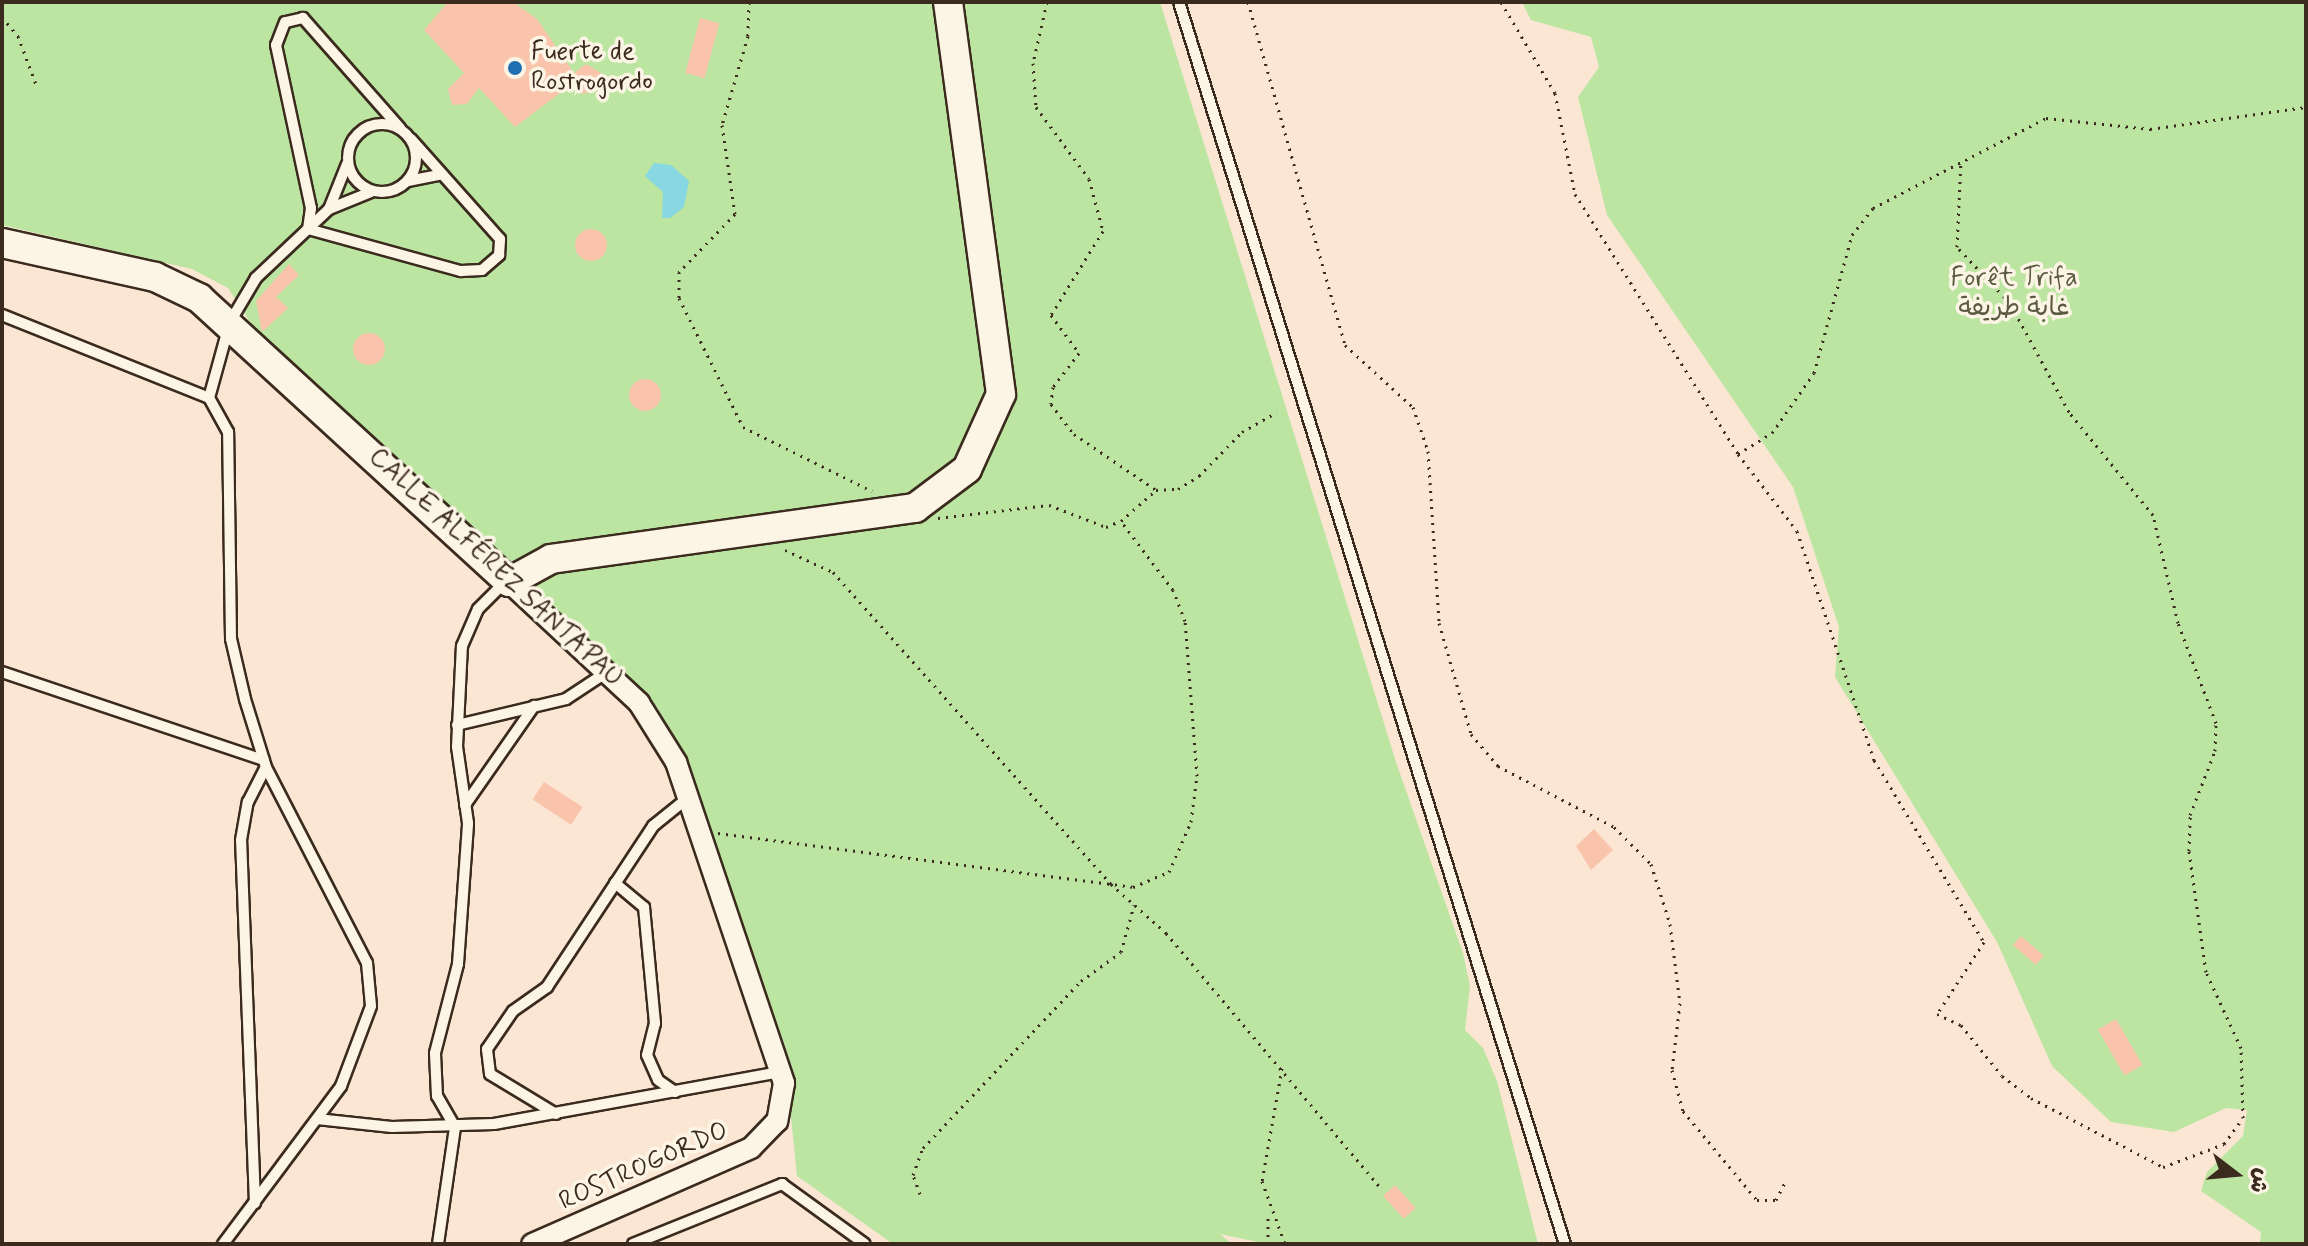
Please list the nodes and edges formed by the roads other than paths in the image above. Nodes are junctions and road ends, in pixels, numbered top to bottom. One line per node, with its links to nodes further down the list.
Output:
1 (948, 2): 15 (street)
2 (1179, 2): 35 (lane)
3 (400, 128): 4 (lane); 5 (lane); 10 (lane)
4 (411, 139): 6 (lane); 7 (lane)
5 (347, 162): 8 (lane); 9 (lane)
6 (440, 175): 7 (lane); 10 (lane)
7 (407, 182): 8 (lane)
8 (378, 192): 9 (lane)
9 (329, 209): 10 (lane)
10 (308, 229): 13 (lane)
11 (2, 243): 13 (street, CALLE ALFÉREZ SANTAPAU)
12 (2, 315): 14 (lane)
13 (230, 322): 14 (lane); 15 (street, CALLE ALFÉREZ SANTAPAU)
14 (209, 398): 20 (lane)
15 (509, 581): 17 (street, CALLE ALFÉREZ SANTAPAU); 19 (lane)
16 (2, 672): 20 (lane)
17 (607, 672): 18 (lane); 21 (street, CALLE ALFÉREZ SANTAPAU)
18 (534, 706): 19 (lane); 22 (lane)
19 (457, 725): 22 (lane)
20 (265, 763): 27 (lane); 29 (lane)
21 (690, 796): 23 (lane); 24 (street, CALLE ALFÉREZ SANTAPAU)
22 (465, 805): 28 (lane)
23 (615, 883): 25 (lane); 26 (lane)
24 (782, 1077): 25 (lane); 32 (street, ROSTROGORDO)
25 (675, 1092): 26 (lane)
26 (556, 1114): 28 (lane)
27 (317, 1119): 28 (lane); 29 (lane)
28 (455, 1127): 31 (lane)
29 (255, 1204): 30 (lane)
30 (223, 1244)
31 (438, 1244)
32 (532, 1244)
33 (633, 1244): 34 (lane)
34 (865, 1244)
35 (1565, 1244)

